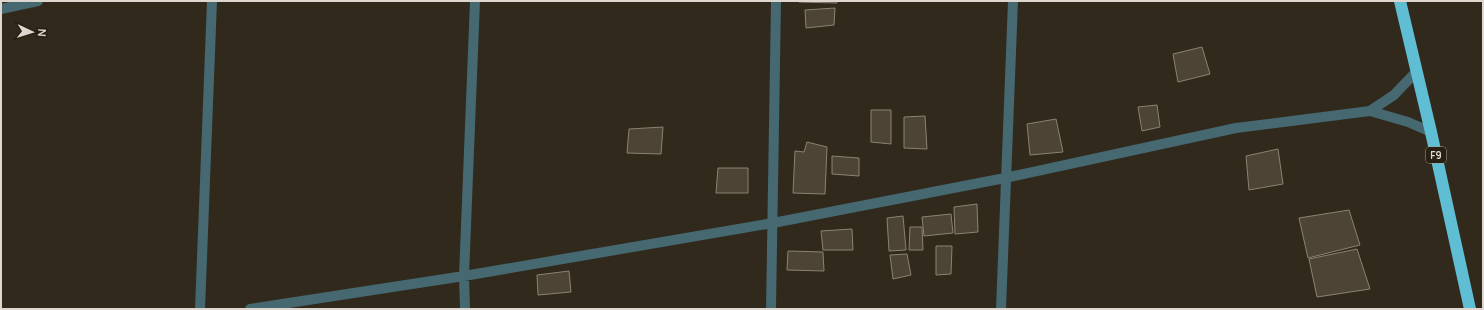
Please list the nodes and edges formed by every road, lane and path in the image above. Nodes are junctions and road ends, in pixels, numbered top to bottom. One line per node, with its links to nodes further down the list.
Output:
1 (38, 1): 7 (street)
2 (212, 1): 14 (street)
3 (475, 1): 13 (street)
4 (776, 1): 12 (street)
5 (1013, 1): 11 (street)
6 (1400, 1): 8 (highway, F9)
7 (1, 9)
8 (1416, 72): 9 (street); 10 (highway, F9)
9 (1370, 111): 10 (street); 11 (street)
10 (1431, 132): 19 (highway, F9)
11 (1005, 178): 12 (street); 18 (street)
12 (773, 223): 13 (street); 17 (street)
13 (464, 276): 15 (street); 16 (street)
14 (200, 309)
15 (250, 309)
16 (465, 309)
17 (772, 309)
18 (1001, 309)
19 (1470, 309)

